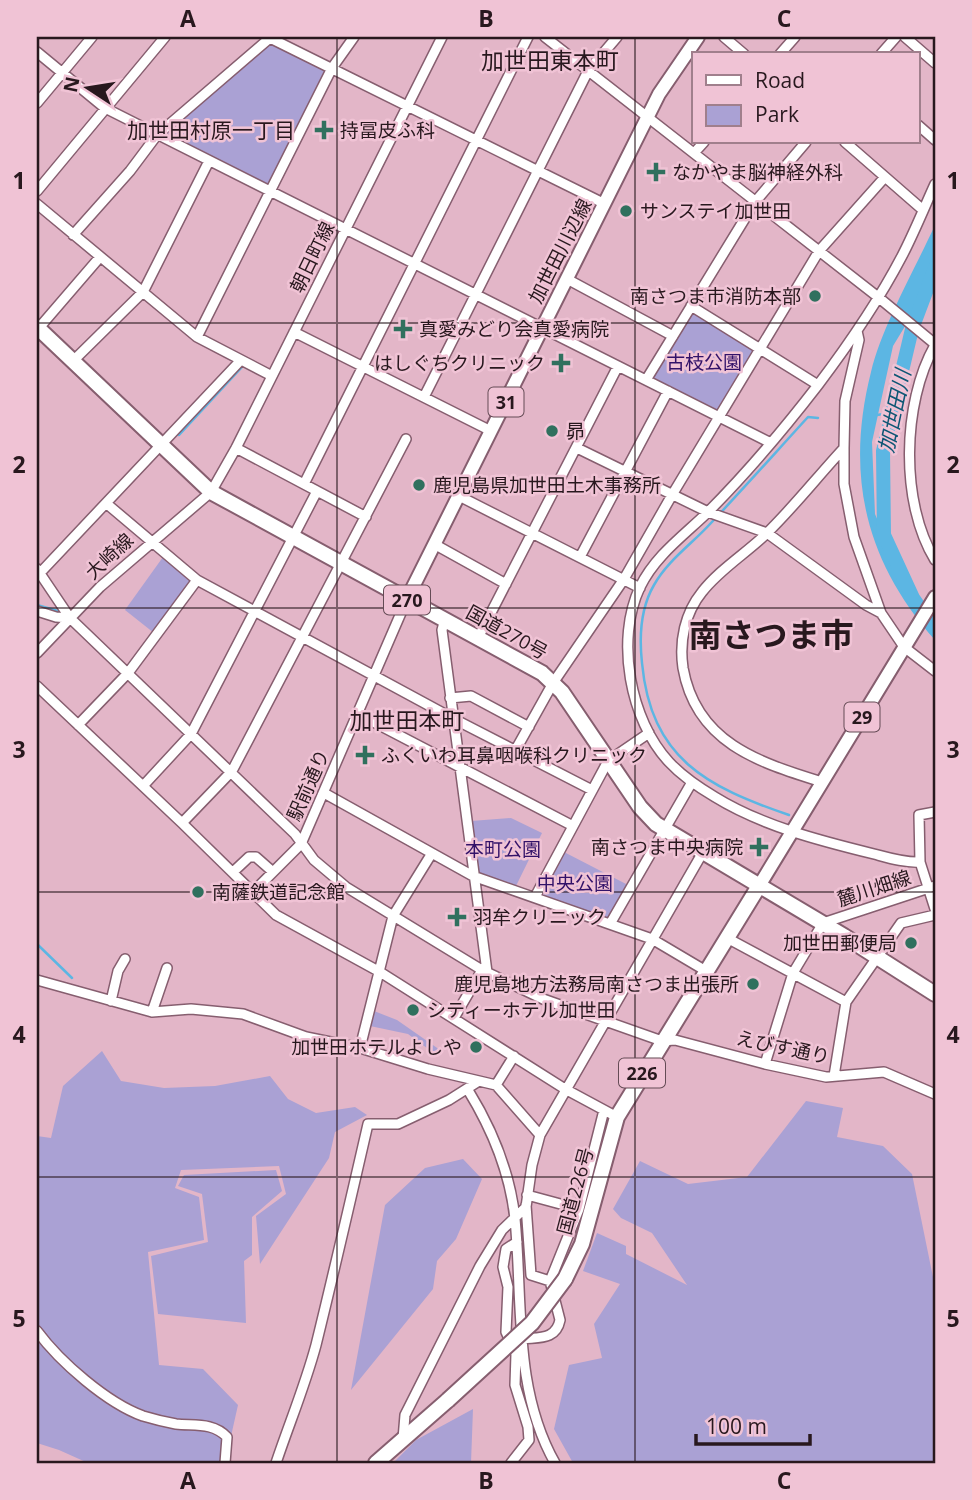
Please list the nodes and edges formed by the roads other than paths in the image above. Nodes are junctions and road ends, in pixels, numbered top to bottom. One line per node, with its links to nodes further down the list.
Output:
1 (92, 37): 21 (street)
2 (165, 37): 24 (street)
3 (270, 37): 19 (street); 27 (street)
4 (354, 37): 19 (street)
5 (442, 37): 23 (street, 朝日町線)
6 (528, 37): 28 (street)
7 (545, 37): 20 (street)
8 (617, 37): 20 (street)
9 (698, 37): 25 (main road, 加世田川辺線 / 31)
10 (724, 37): 15 (street)
11 (795, 37): 16 (street)
12 (895, 37): 17 (street)
13 (905, 37): 18 (street)
14 (37, 52): 21 (street)
15 (742, 52)
16 (782, 52)
17 (883, 52)
18 (935, 63)
19 (332, 68): 23 (street); 38 (street)
20 (587, 71): 25 (street); 35 (street)
21 (62, 73): 22 (street); 24 (street)
22 (37, 103)
23 (407, 106): 28 (street); 44 (street, 朝日町線)
24 (105, 108): 27 (street); 39 (street)
25 (648, 118): 33 (street); 42 (main road, 加世田川辺線 / 31)
26 (920, 127): 29 (street)
27 (157, 135): 34 (street); 45 (street)
28 (475, 140): 35 (street); 48 (street)
29 (935, 140)
30 (702, 144): 33 (street)
31 (804, 144): 40 (street)
32 (847, 144): 36 (street)
33 (694, 153): 40 (street)
34 (209, 161): 38 (street); 50 (street)
35 (537, 171): 42 (street); 51 (street)
36 (885, 177): 43 (street); 46 (street)
37 (935, 184): 43 (street)
38 (270, 190): 44 (street); 59 (street)
39 (37, 191)
40 (755, 202): 46 (street); 53 (street)
41 (37, 204): 45 (street)
42 (605, 204): 49 (main road, 加世田川辺線 / 31)
43 (923, 210): 52 (street)
44 (345, 229): 48 (street); 57 (street, 朝日町線)
45 (74, 234): 47 (street)
46 (818, 251): 52 (street); 61 (street)
47 (100, 257): 50 (street); 54 (street)
48 (414, 264): 51 (street); 65 (street)
49 (567, 279): 55 (main road, 加世田川辺線 / 31); 58 (street)
50 (143, 292): 59 (street); 63 (street)
51 (477, 294): 55 (street); 70 (street)
52 (881, 300): 56 (street); 60 (street)
53 (691, 306): 58 (street); 61 (street)
54 (38, 328): 63 (highway, 国道270号 / 270)
55 (543, 328): 64 (street); 72 (main road, 加世田川辺線 / 31)
56 (857, 331): 68 (street); 78 (street)
57 (294, 332): 65 (street); 66 (street, 朝日町線)
58 (673, 336): 67 (street)
59 (197, 337): 62 (street)
60 (934, 343): 94 (street)
61 (759, 349): 68 (street); 71 (street)
62 (241, 360): 66 (street); 75 (street)
63 (73, 361): 75 (highway, 国道270号 / 270)
64 (618, 366): 67 (street); 77 (street)
65 (362, 367): 70 (street); 80 (street)
66 (272, 376): 76 (street, 朝日町線)
67 (646, 380): 69 (street)
68 (818, 385): 74 (street)
69 (668, 391): 71 (street); 79 (street)
70 (424, 397): 72 (street)
71 (720, 417): 74 (street); 83 (street)
72 (491, 431): 84 (main road, 加世田川辺線 / 31)
73 (407, 439): 87 (street)
74 (771, 443): 86 (street)
75 (162, 446): 82 (highway, 国道270号 / 270); 85 (street)
76 (236, 448): 80 (street); 82 (street, 朝日町線)
77 (577, 448): 79 (street); 89 (street)
78 (844, 448): 88 (street); 105 (street)
79 (625, 472): 83 (street); 93 (street)
80 (304, 484): 81 (street)
81 (317, 491): 87 (street); 90 (street)
82 (211, 492): 90 (highway, 国道270号 / 270); 91 (street, 大崎線)
83 (671, 495): 86 (street); 97 (street)
84 (459, 496): 89 (street); 92 (main road, 加世田川辺線 / 31)
85 (107, 504): 91 (street); 96 (street)
86 (709, 513): 88 (street); 100 (street)
87 (366, 517): 95 (street)
88 (767, 533): 105 (street); 129 (street)
89 (533, 534): 93 (street); 99 (street)
90 (293, 538): 95 (highway, 国道270号 / 270); 104 (street)
91 (150, 542): 98 (street); 106 (street, 大崎線)
92 (434, 544): 99 (street); 102 (main road, 加世田川辺線 / 31)
93 (580, 557): 97 (street)
94 (935, 561)
95 (342, 564): 102 (highway, 国道270号 / 270); 109 (street)
96 (38, 571): 106 (street, えびす通り)
97 (624, 579): 100 (street); 115 (street)
98 (197, 580): 104 (street); 113 (street)
99 (506, 584): 108 (street)
100 (640, 588): 122 (street)
101 (935, 597): 110 (main road, 29)
102 (407, 599): 107 (highway, 国道270号 / 270); 114 (street, 駅前通り)
103 (37, 611): 106 (street)
104 (254, 612): 109 (street); 123 (street)
105 (881, 613): 110 (street)
106 (70, 618): 111 (street, 大崎線); 113 (street, えびす通り)
107 (444, 619): 108 (highway, 国道270号 / 270); 117 (street)
108 (479, 636): 115 (highway, 国道270号 / 270)
109 (303, 638): 114 (street); 127 (street)
110 (904, 647): 112 (street); 129 (main road, 29)
111 (37, 653)
112 (935, 671)
113 (128, 673): 120 (street); 123 (street, えびす通り)
114 (374, 675): 118 (street, 駅前通り); 119 (street)
115 (553, 683): 121 (street); 125 (highway, 国道270号 / 270)
116 (37, 686): 120 (street)
117 (450, 698): 119 (street); 121 (street)
118 (358, 714): 126 (street); 132 (street, 駅前通り)
119 (454, 719): 124 (street); 126 (street)
120 (78, 725): 130 (street)
121 (529, 727): 124 (street)
122 (649, 733): 125 (street); 128 (street)
123 (191, 734): 127 (street, えびす通り); 130 (street)
124 (516, 751): 131 (street)
125 (608, 761): 131 (street); 137 (highway, 国道270号 / 270)
126 (461, 769): 135 (street); 144 (street)
127 (232, 771): 134 (street); 138 (street, えびす通り)
128 (692, 782): 136 (street); 137 (street)
129 (820, 784): 136 (main road, 29)
130 (143, 786): 134 (street)
131 (592, 790): 135 (street)
132 (324, 793): 138 (street, 駅前通り); 140 (street)
133 (935, 812): 141 (street)
134 (182, 823): 142 (street)
135 (573, 826): 148 (street)
136 (794, 828): 141 (street); 145 (main road, 29)
137 (664, 829): 139 (highway, 国道270号 / 270); 153 (street)
138 (302, 844): 143 (street, 駅前通り); 151 (street, えびす通り)
139 (703, 852): 145 (highway, 国道270号 / 270); 155 (street)
140 (432, 853): 144 (street); 151 (street)
141 (920, 862): 146 (street)
142 (233, 872): 143 (street); 147 (street)
143 (273, 873): 147 (street, 駅前通り)
144 (473, 876): 148 (street); 159 (street)
145 (759, 886): 152 (highway, 国道270号 / 270); 154 (highway, 国道226号 / 226)
146 (932, 887): 149 (street); 152 (street, 麓川畑線)
147 (253, 892): 161 (street)
148 (535, 897): 153 (street)
149 (935, 909)
150 (935, 915): 156 (street)
151 (393, 916): 159 (street, えびす通り); 161 (street)
152 (823, 923): 156 (highway, 国道270号 / 270); 162 (street)
153 (610, 924): 155 (street)
154 (727, 938): 160 (highway, 国道226号 / 226); 162 (street)
155 (652, 939): 160 (street); 169 (street)
156 (877, 957): 164 (highway, 国道270号 / 270); 166 (street)
157 (125, 960): 165 (street)
158 (167, 968): 167 (street)
159 (485, 971): 168 (street); 169 (street, えびす通り)
160 (706, 971): 170 (highway, 国道226号 / 226)
161 (380, 972): 168 (street); 171 (street)
162 (793, 973): 166 (street); 173 (street)
163 (37, 981): 165 (street)
164 (935, 993)
165 (111, 1002): 167 (street)
166 (846, 1002): 174 (street)
167 (152, 1013): 171 (street)
168 (454, 1017): 172 (street)
169 (604, 1022): 170 (street, えびす通り); 177 (street)
170 (662, 1041): 173 (street, えびす通り); 180 (highway, 国道226号 / 226)
171 (360, 1048): 175 (street)
172 (514, 1056): 176 (street); 177 (street)
173 (765, 1064): 174 (street, えびす通り)
174 (834, 1076): 179 (street, えびす通り)
175 (479, 1081): 176 (street); 178 (street)
176 (496, 1085): 181 (street)
177 (565, 1089): 180 (street); 181 (street)
178 (468, 1090): 184 (street); 191 (street)
179 (935, 1094)
180 (610, 1113): 183 (street); 189 (highway, 国道226号 / 226, bridge)
181 (540, 1135): 182 (street)
182 (527, 1200): 183 (street); 184 (street); 186 (street)
183 (579, 1209): 186 (street)
184 (515, 1216): 185 (street); 189 (street)
185 (516, 1242): 188 (street); 193 (street)
186 (550, 1281): 188 (street)
187 (37, 1331): 190 (street)
188 (523, 1339): 194 (street)
189 (403, 1439): 192 (highway, 国道226号 / 226)
190 (225, 1463)
191 (276, 1463)
192 (376, 1463)
193 (511, 1463)
194 (555, 1463)

